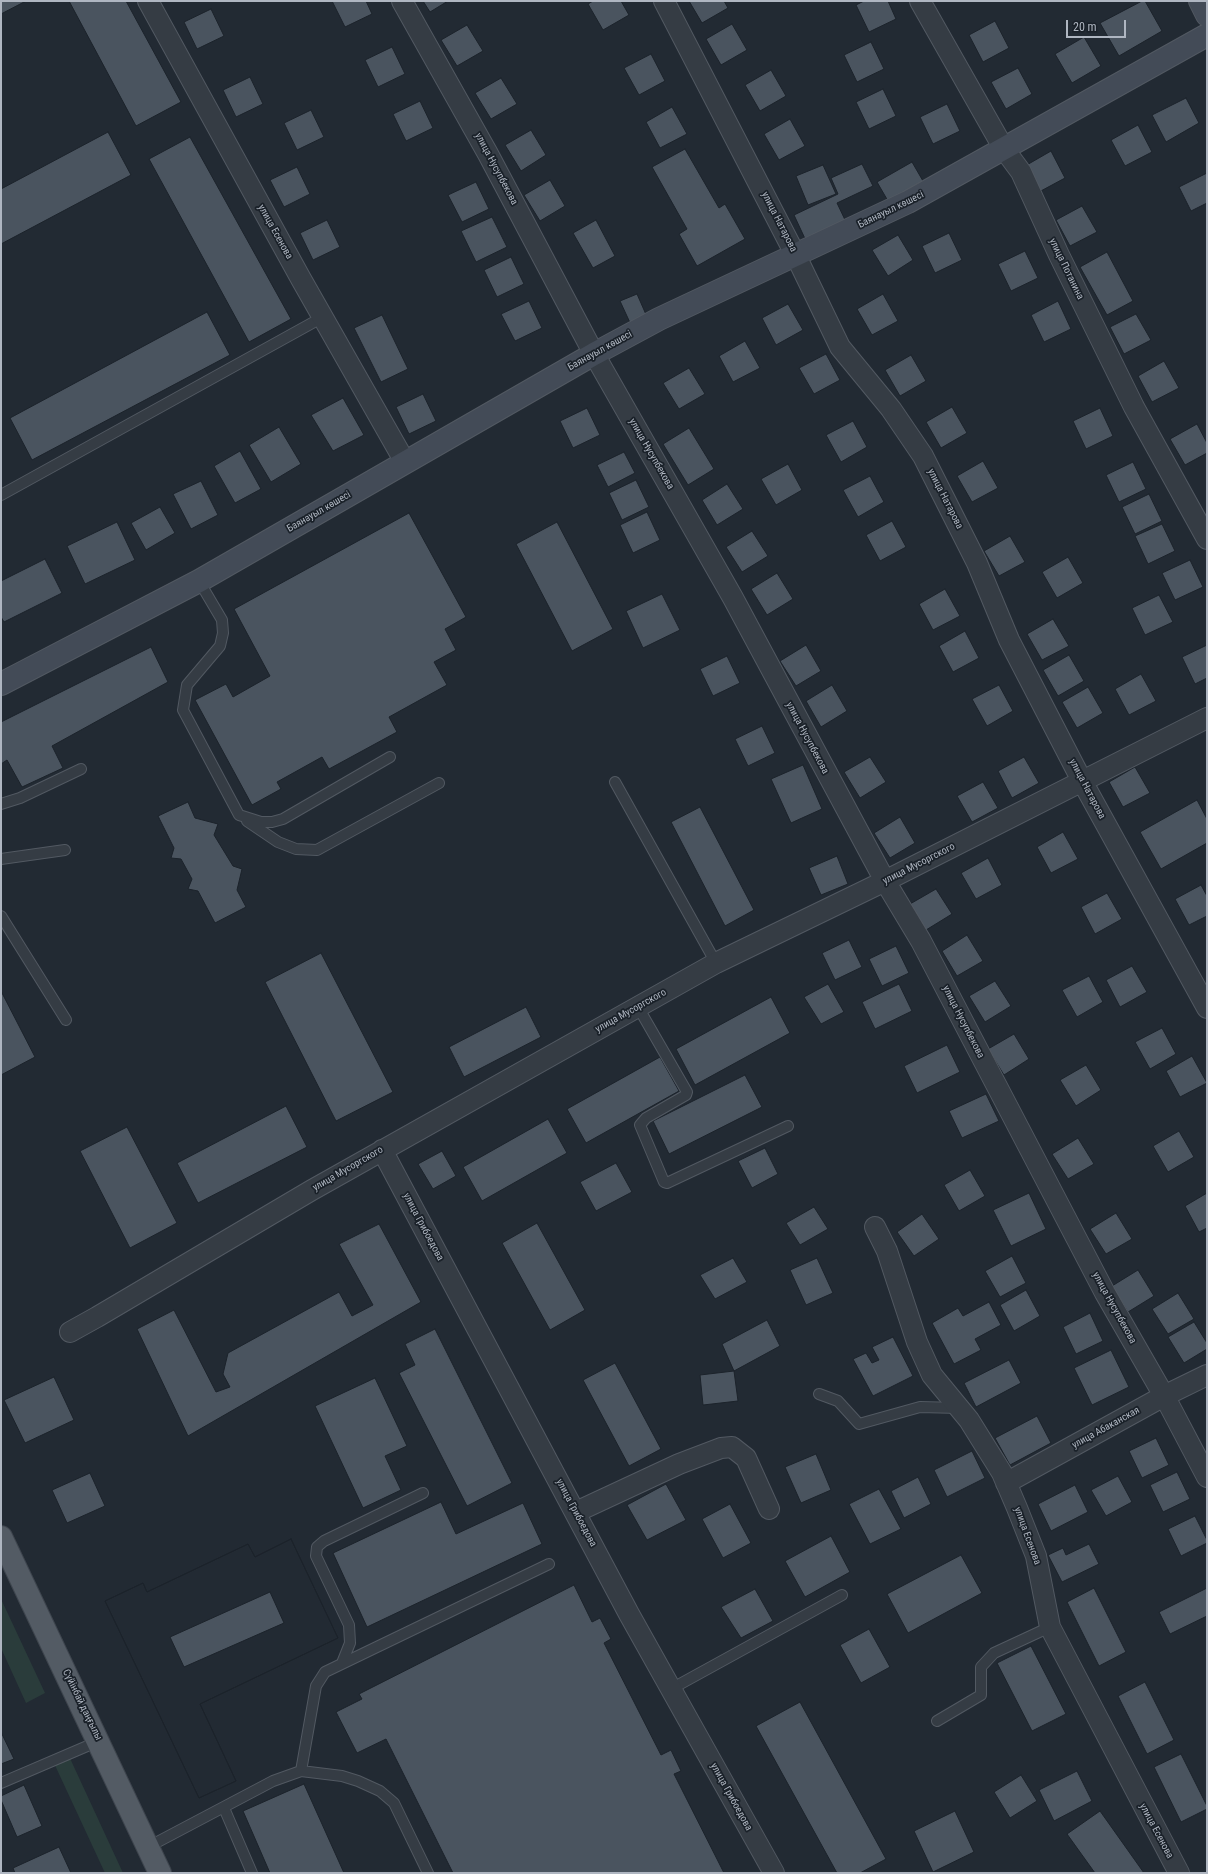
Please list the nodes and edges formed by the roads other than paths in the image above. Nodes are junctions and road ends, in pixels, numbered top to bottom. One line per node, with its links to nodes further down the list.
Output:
1 (148, 1): 10 (street, улица Есенова)
2 (402, 1): 11 (street, улица Нусупбекова)
3 (664, 1): 9 (street, улица Натарова)
4 (920, 1): 8 (street, улица Потанина)
5 (1200, 1): 6 (main road)
6 (1207, 15)
7 (1207, 35): 8 (main road, Баянауыл көшесі)
8 (1004, 149): 9 (main road, Баянауыл көшесі); 14 (street, улица Потанина)
9 (796, 256): 11 (main road, Баянауыл көшесі); 20 (street, улица Натарова)
10 (323, 317): 12 (street, улица Есенова); 13 (lane)
11 (594, 354): 12 (main road, Баянауыл көшесі); 27 (street, улица Нусупбекова)
12 (405, 462): 15 (main road, Баянауыл көшесі)
13 (1, 495)
14 (1207, 539)
15 (199, 582): 16 (main road, Баянауыл көшесі); 24 (lane)
16 (1, 684)
17 (1207, 718): 20 (street, улица Мусоргского)
18 (390, 757): 24 (lane)
19 (81, 769): 23 (lane)
20 (1082, 781): 27 (street, улица Мусоргского); 31 (street, улица Натарова)
21 (615, 782): 29 (lane)
22 (439, 783): 24 (lane)
23 (1, 804)
24 (239, 815)
25 (65, 850): 26 (lane)
26 (1, 859)
27 (885, 882): 29 (street, улица Мусоргского); 39 (street, улица Нусупбекова)
28 (1, 916): 32 (lane)
29 (716, 963): 30 (street, улица Мусоргского)
30 (638, 1007): 33 (lane); 34 (street, улица Мусоргского)
31 (1207, 1008)
32 (66, 1020)
33 (788, 1126)
34 (382, 1150): 36 (street, улица Мусоргского); 45 (street, улица Грибоедова)
35 (875, 1227): 40 (street, улица Есенова)
36 (70, 1332)
37 (1207, 1374): 39 (street, улица Абаканская)
38 (819, 1394): 40 (lane)
39 (1164, 1396): 41 (street, улица Нусупбекова); 42 (street, улица Абаканская)
40 (959, 1408): 42 (street, улица Есенова)
41 (1207, 1477)
42 (1006, 1483): 49 (street, улица Есенова)
43 (423, 1493): 50 (lane)
44 (769, 1509): 45 (street)
45 (576, 1512): 51 (street, улица Грибоедова)
46 (1, 1537): 53 (main road, Сүйінбай даңғылы)
47 (549, 1564): 50 (lane)
48 (842, 1595): 51 (lane)
49 (1050, 1627): 52 (lane); 62 (street, улица Есенова)
50 (342, 1663): 54 (lane)
51 (671, 1690): 61 (street, улица Грибоедова)
52 (937, 1721)
53 (99, 1741): 55 (lane); 57 (main road, Сүйінбай даңғылы)
54 (301, 1771): 56 (lane); 60 (lane)
55 (1, 1783)
56 (224, 1808): 57 (lane); 59 (lane)
57 (148, 1847): 58 (main road, Сүйінбай даңғылы)
58 (160, 1873)
59 (252, 1873)
60 (428, 1873)
61 (774, 1873)
62 (1178, 1873)

